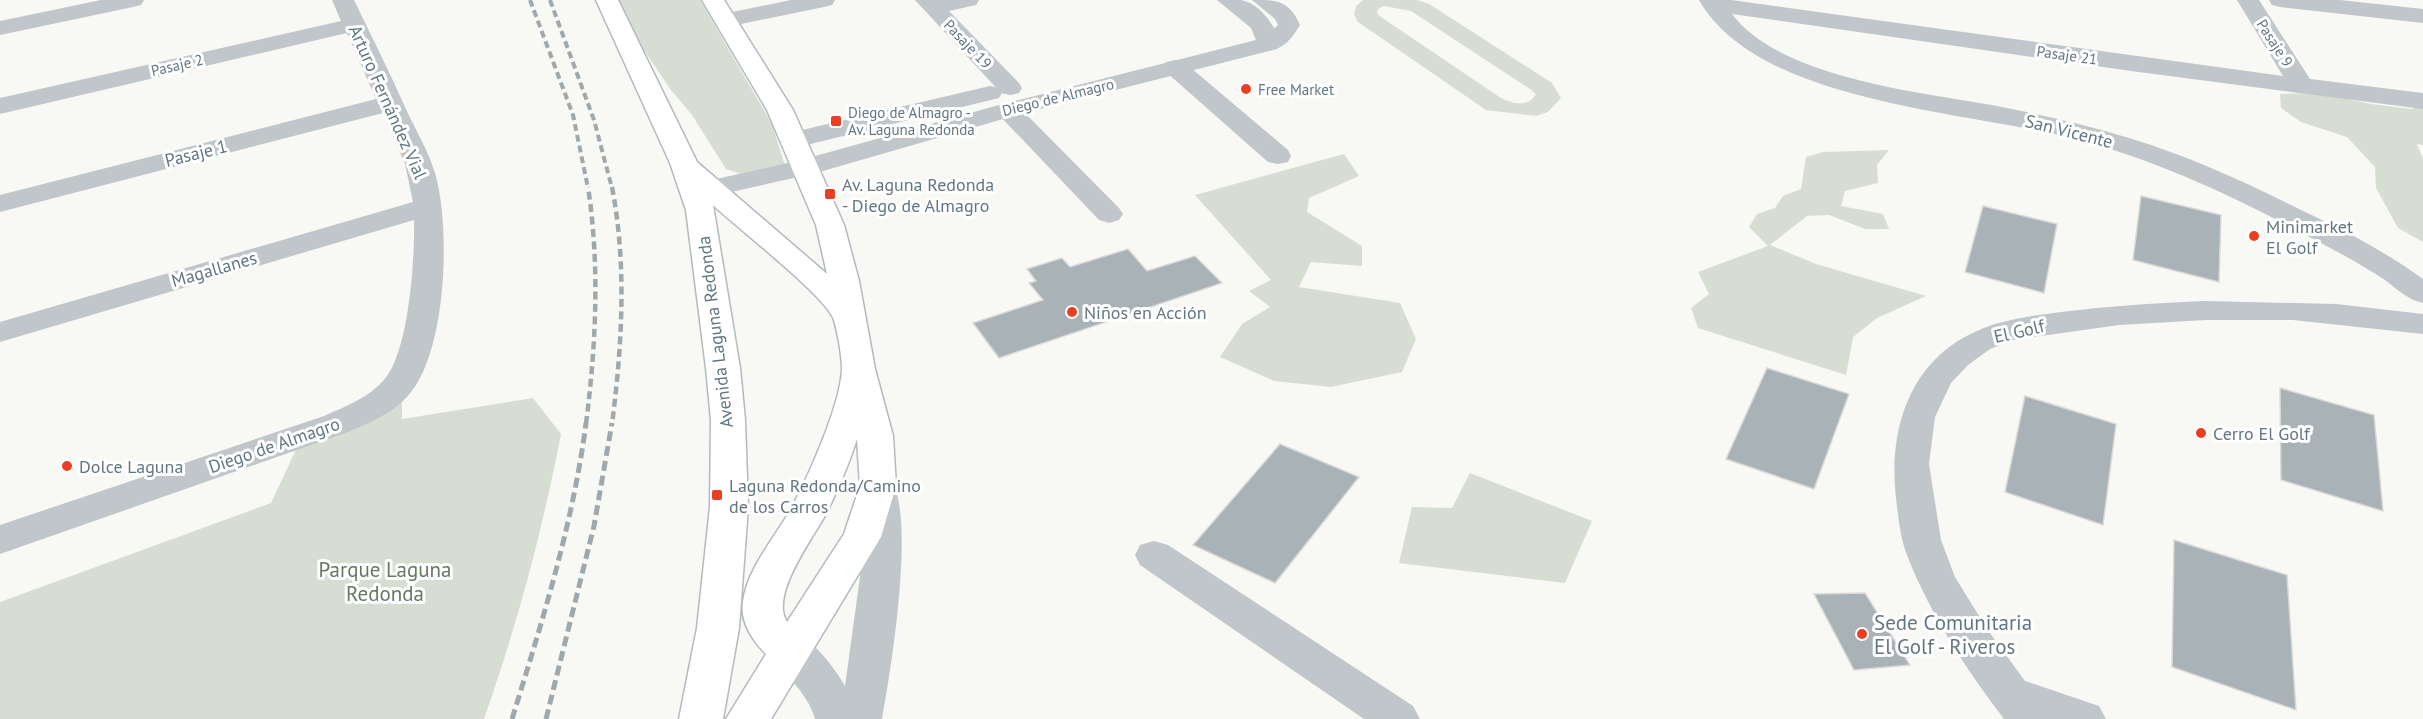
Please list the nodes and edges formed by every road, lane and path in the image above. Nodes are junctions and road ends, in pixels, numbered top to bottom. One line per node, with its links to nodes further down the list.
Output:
1 (133, 0): 15 (street)
2 (343, 0): 14 (street, Arturo Fernández Vial)
3 (607, 0): 25 (main road, Avenida Laguna Redonda)
4 (825, 0): 12 (street)
5 (968, 0): 11 (street)
6 (1228, 0): 16 (street)
7 (1263, 0): 16 (street)
8 (2248, 0): 18 (street, Pasaje 9)
9 (2280, 0): 13 (street)
10 (1711, 2): 18 (street, Pasaje 21); 31 (street, San Vicente)
11 (930, 4): 19 (street, Pasaje 19)
12 (719, 10): 23 (main road)
13 (2405, 10)
14 (354, 24): 21 (street, Arturo Fernández Vial); 22 (street, Pasaje 2)
15 (0, 28)
16 (1266, 34): 17 (street, Diego de Almagro); 19 (street, Diego de Almagro)
17 (1175, 67): 19 (street, Diego de Almagro); 24 (street)
18 (2302, 86): 20 (street, Pasaje 21)
19 (1009, 99): 23 (street, Diego de Almagro); 26 (street, Diego de Almagro); 30 (street, Pasaje 19)
20 (2423, 101)
21 (391, 104): 28 (street, Pasaje 1); 29 (street, Arturo Fernández Vial)
22 (0, 106)
23 (794, 140): 26 (main road)
24 (1278, 156)
25 (684, 163): 27 (main road); 42 (main road, Avenida Laguna Redonda)
26 (806, 167): 27 (street, Diego de Almagro); 32 (main road)
27 (709, 189): 32 (main road)
28 (0, 204)
29 (428, 207): 34 (street, Magallanes); 36 (street, Arturo Fernández Vial)
30 (1109, 214)
31 (2423, 294)
32 (849, 316): 35 (main road)
33 (2423, 324): 41 (street, El Golf)
34 (0, 332)
35 (858, 369): 37 (main road); 40 (main road)
36 (404, 382): 38 (street, Diego de Almagro)
37 (878, 486): 40 (main road); 45 (street)
38 (0, 540)
39 (1154, 555): 46 (street)
40 (790, 650): 43 (main road); 44 (street)
41 (2019, 706): 47 (street, El Golf)
42 (701, 719)
43 (748, 719)
44 (837, 719)
45 (860, 719)
46 (1398, 719)
47 (2084, 719)

